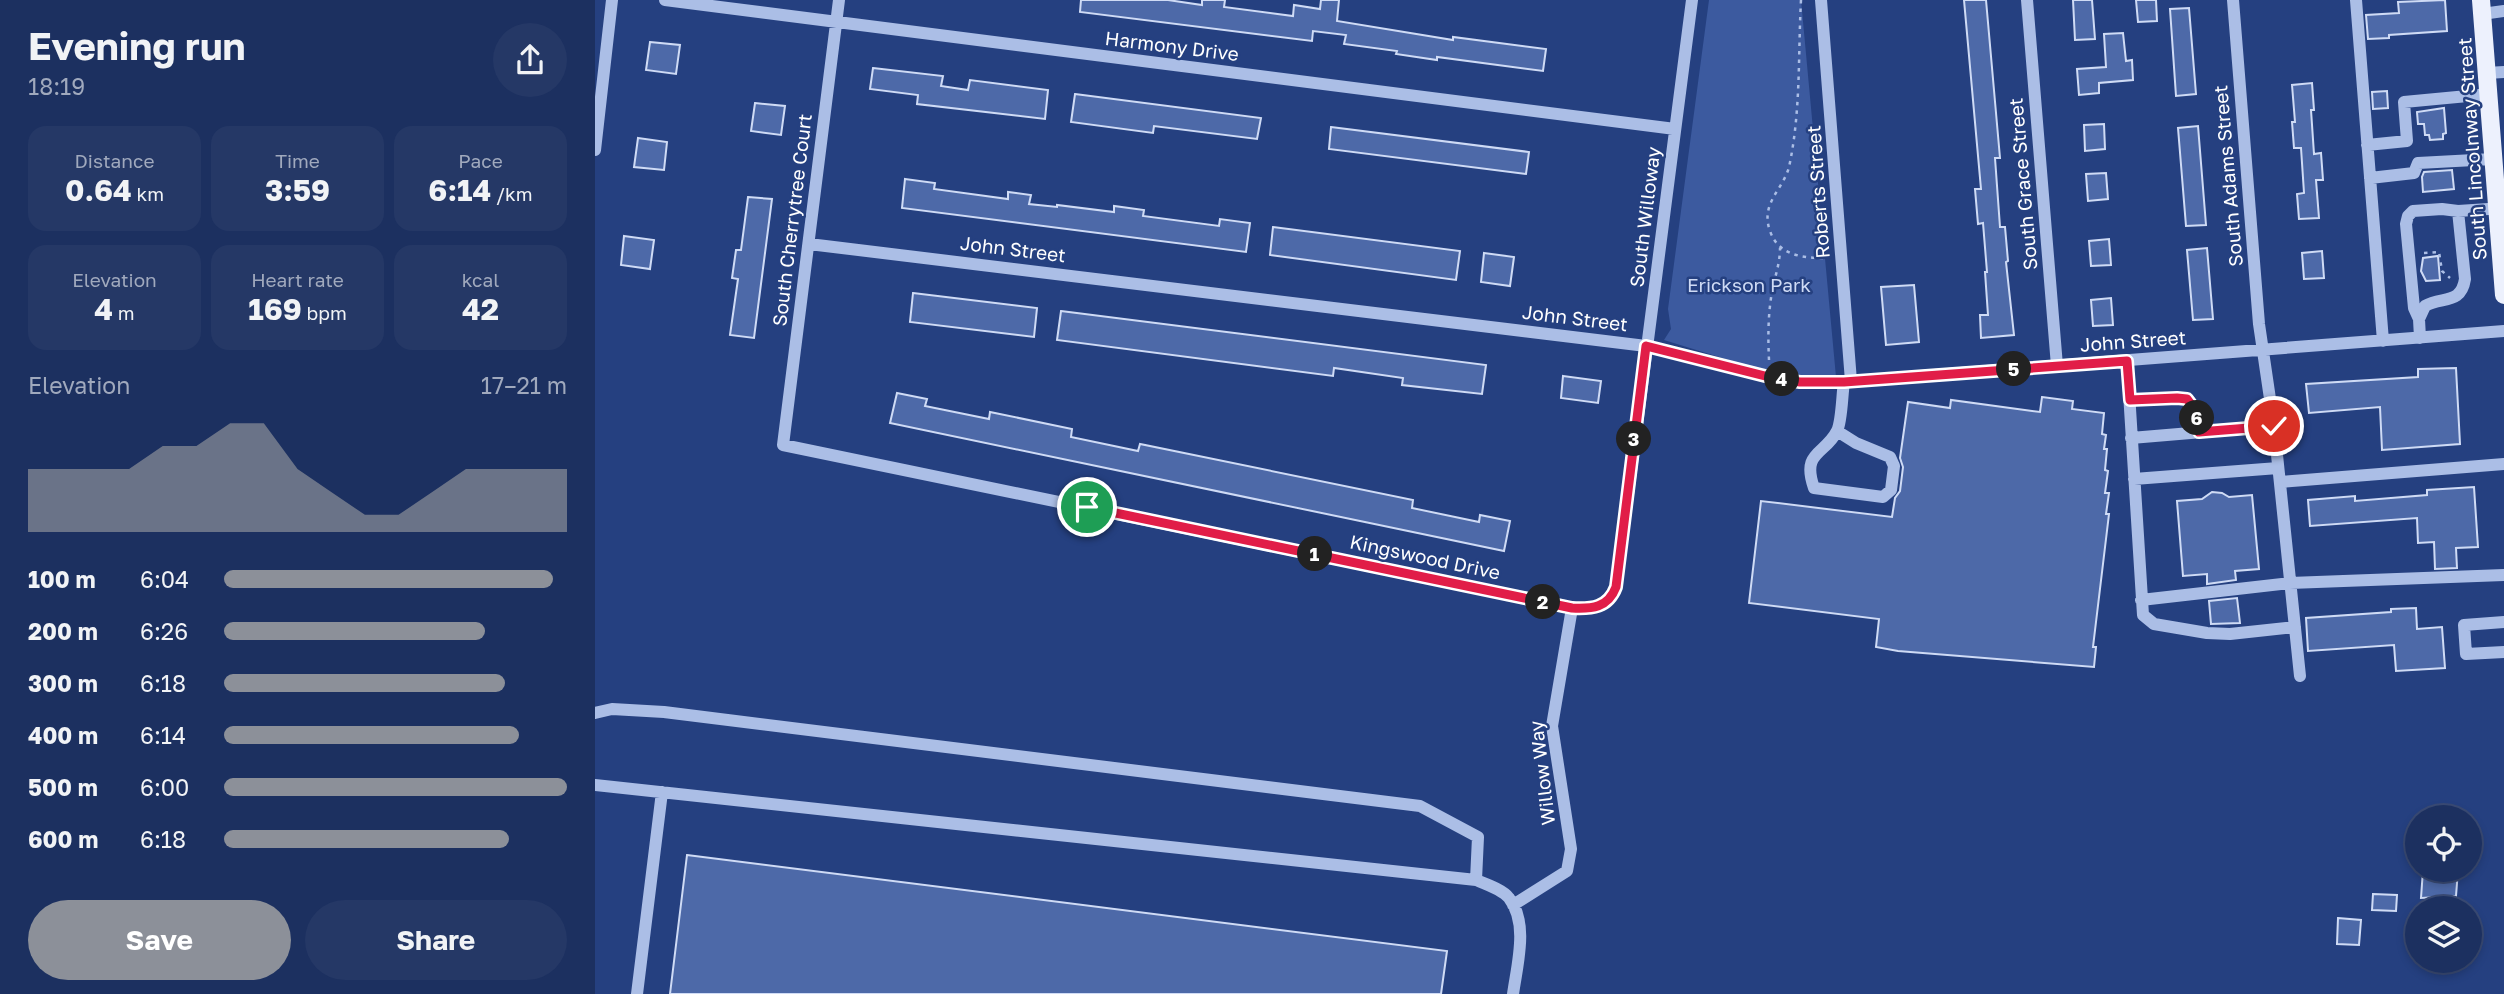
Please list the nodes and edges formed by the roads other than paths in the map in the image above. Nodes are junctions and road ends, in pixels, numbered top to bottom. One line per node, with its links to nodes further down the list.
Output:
1 (612, 0): 17 (street)
2 (665, 0): 11 (street, Harmony Drive)
3 (839, 0): 11 (street, South Cherrytree Court)
4 (1692, 0): 15 (street, South Willoway)
5 (1821, 0): 32 (street, Roberts Street)
6 (2027, 0): 31 (street, South Grace Street)
7 (2233, 0): 29 (street, South Adams Street)
8 (2355, 0): 16 (street)
9 (2481, 7): 10 (street); 12 (main road, South Lincolnway Street)
10 (2504, 11)
11 (836, 23): 15 (street, Harmony Drive); 22 (street, South Cherrytree Court)
12 (2496, 73): 13 (main road, South Lincolnway Street)
13 (2489, 94): 14 (main road, South Lincolnway Street); 16 (street)
14 (2497, 117): 18 (main road, South Lincolnway Street)
15 (1675, 129): 28 (street, South Willoway)
16 (2367, 145): 19 (street)
17 (595, 150)
18 (2494, 159): 19 (street); 20 (main road, South Lincolnway Street)
19 (2370, 178): 27 (street)
20 (2501, 208): 21 (street); 23 (main road, South Lincolnway Street)
21 (2458, 211): 24 (street); 24 (street)
22 (809, 244): 28 (street, John Street); 38 (street, South Cherrytree Court)
23 (2504, 295)
24 (2419, 319): 26 (street)
25 (2504, 331): 26 (street, John Street)
26 (2420, 338): 27 (street, John Street)
27 (2383, 341): 29 (street, John Street)
28 (1646, 346): 32 (street, John Street); 46 (street, South Willoway)
29 (2263, 349): 30 (street, John Street); 34 (street, South Adams Street)
30 (2127, 361): 31 (street, John Street); 33 (street)
31 (2057, 366): 32 (street, John Street)
32 (1848, 381): 35 (street, Roberts Street)
33 (2130, 400): 36 (street); 37 (street)
34 (2274, 426): 36 (street); 40 (street, South Adams Street)
35 (1837, 431): 35 (street)
36 (2199, 432): 37 (street)
37 (2131, 438): 41 (street)
38 (783, 444): 47 (street, Kingswood Drive)
39 (2504, 464): 42 (street)
40 (2278, 468): 41 (street); 42 (street, South Adams Street)
41 (2134, 479): 45 (street)
42 (2280, 482): 44 (street, South Adams Street)
43 (2504, 575): 44 (street)
44 (2290, 583): 45 (street); 49 (street, South Adams Street)
45 (2141, 600): 49 (street)
46 (1606, 602): 47 (street, Kingswood Drive)
47 (1572, 608): 56 (street, Willow Way)
48 (2504, 622): 50 (street)
49 (2295, 627): 51 (street, South Adams Street)
50 (2504, 652)
51 (2300, 676)
52 (595, 713): 55 (street)
53 (595, 785): 54 (street)
54 (662, 792): 55 (street); 57 (street)
55 (1476, 880): 56 (street)
56 (1513, 905): 58 (street)
57 (637, 994)
58 (1513, 994)

